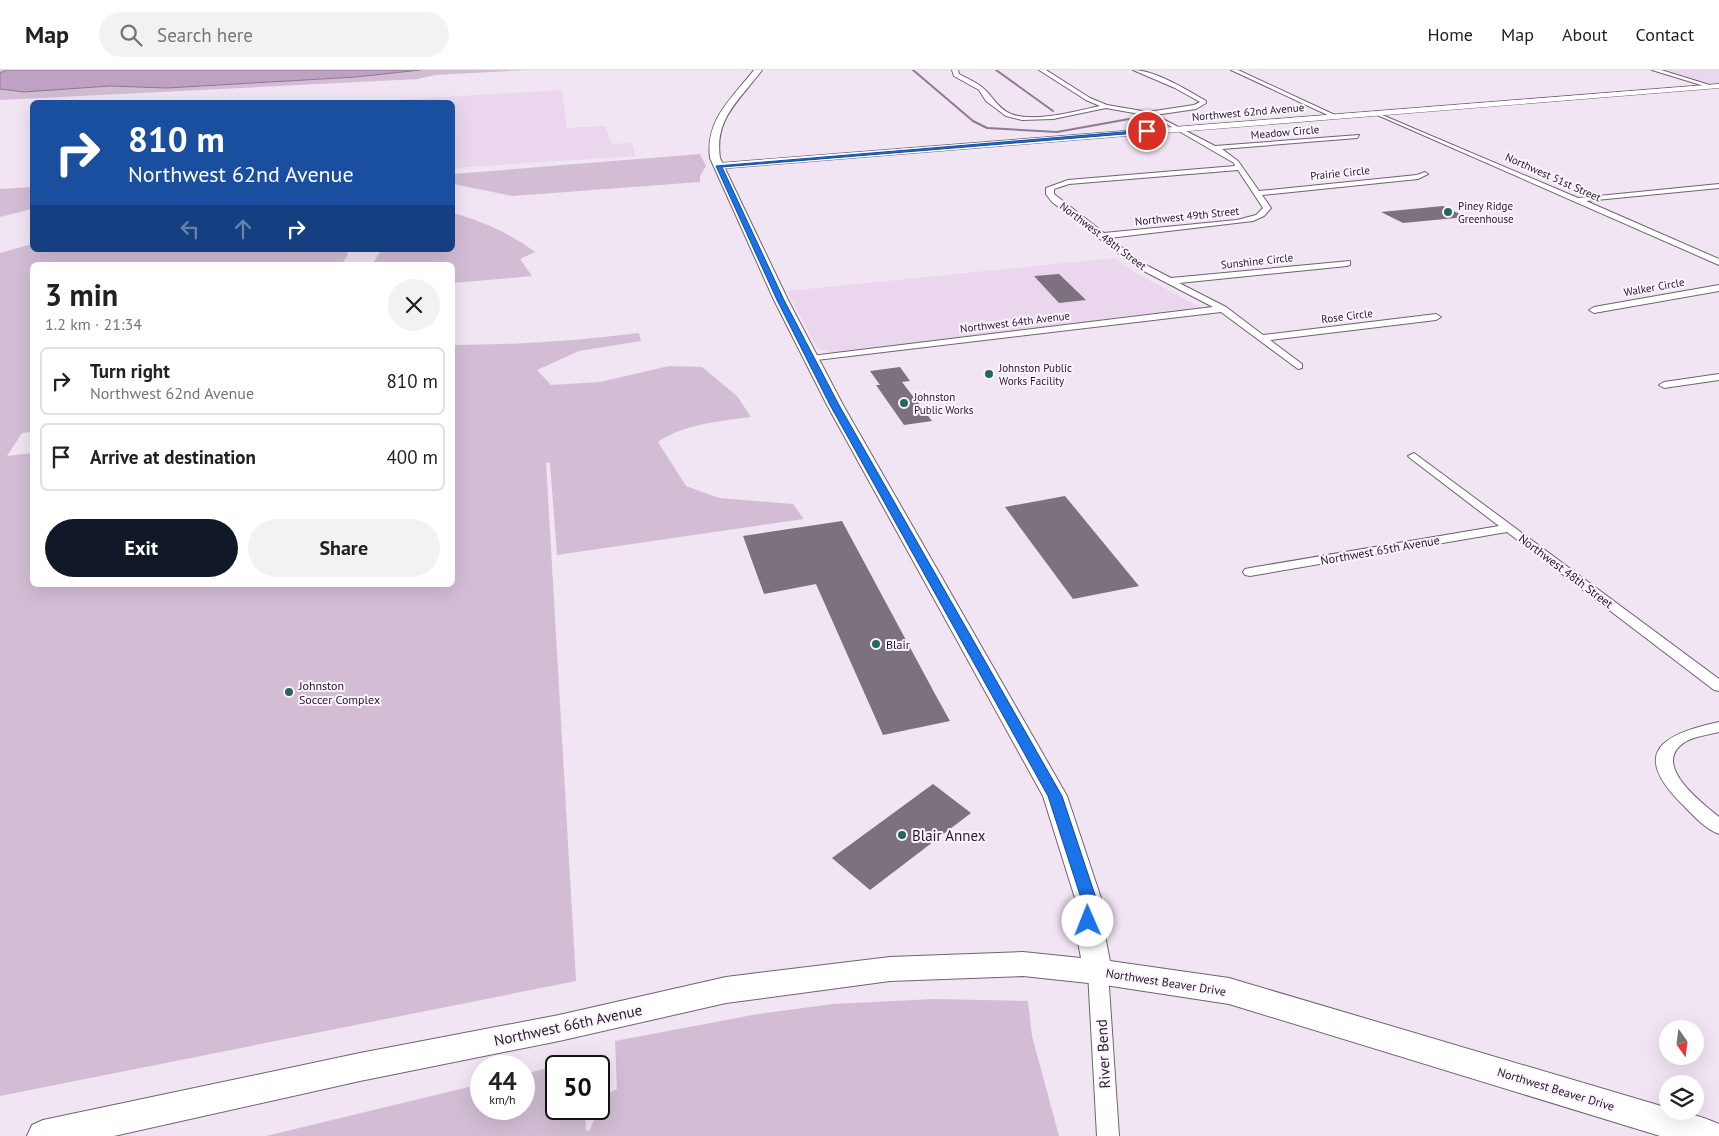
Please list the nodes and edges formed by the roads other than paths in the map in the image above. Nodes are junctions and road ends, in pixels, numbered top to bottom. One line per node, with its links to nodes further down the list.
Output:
1 (758, 70): 15 (main road, Northwest Beaver Drive)
2 (955, 70): 8 (street)
3 (1042, 70): 8 (street, Northwest 49th Street)
4 (1136, 70): 10 (street)
5 (1234, 70): 11 (street)
6 (1655, 70): 7 (street)
7 (1716, 87): 9 (street, Northwest 62nd Avenue)
8 (1106, 106): 10 (street, Northwest 49th Street)
9 (1377, 113): 11 (street, Northwest 62nd Avenue); 20 (street, Northwest 51st Street)
10 (1148, 114): 12 (street, Northwest 49th Street)
11 (1334, 116): 12 (street, Northwest 62nd Avenue)
12 (1182, 128): 14 (street, Northwest 49th Street); 15 (street, Northwest 62nd Avenue)
13 (1357, 136): 14 (street, Meadow Circle)
14 (1215, 148): 16 (street, Northwest 49th Street)
15 (719, 166): 30 (main road, Northwest Beaver Drive)
16 (1238, 168): 19 (street, Northwest 49th Street); 21 (street, Northwest 48th Street)
17 (1425, 174): 19 (street, Prairie Circle)
18 (1719, 186): 20 (street)
19 (1257, 193): 21 (street, Northwest 49th Street)
20 (1578, 200): 22 (street, Northwest 51st Street)
21 (1102, 236): 24 (street, Northwest 48th Street)
22 (1719, 262)
23 (1347, 263): 24 (street, Sunshine Circle)
24 (1169, 282): 26 (street, Northwest 48th Street)
25 (1719, 288): 27 (street, Walker Circle)
26 (1223, 310): 29 (street, Northwest 48th Street); 30 (street, Northwest 64th Avenue)
27 (1594, 310)
28 (1436, 317): 29 (street, Rose Circle)
29 (1260, 338): 31 (street, Northwest 48th Street)
30 (811, 359): 40 (main road, Northwest Beaver Drive)
31 (1298, 366)
32 (1719, 377): 33 (street)
33 (1664, 385)
34 (1414, 456): 35 (street, Northwest 48th Street)
35 (1510, 528): 36 (street, Northwest 65th Avenue); 37 (street, Northwest 48th Street)
36 (1250, 572)
37 (1719, 686)
38 (1719, 727): 39 (street)
39 (1719, 827)
40 (1098, 972): 41 (main road, Northwest 66th Avenue); 42 (street, River Bend); 43 (main road, Northwest Beaver Drive)
41 (42, 1136)
42 (1108, 1136)
43 (1712, 1136)

